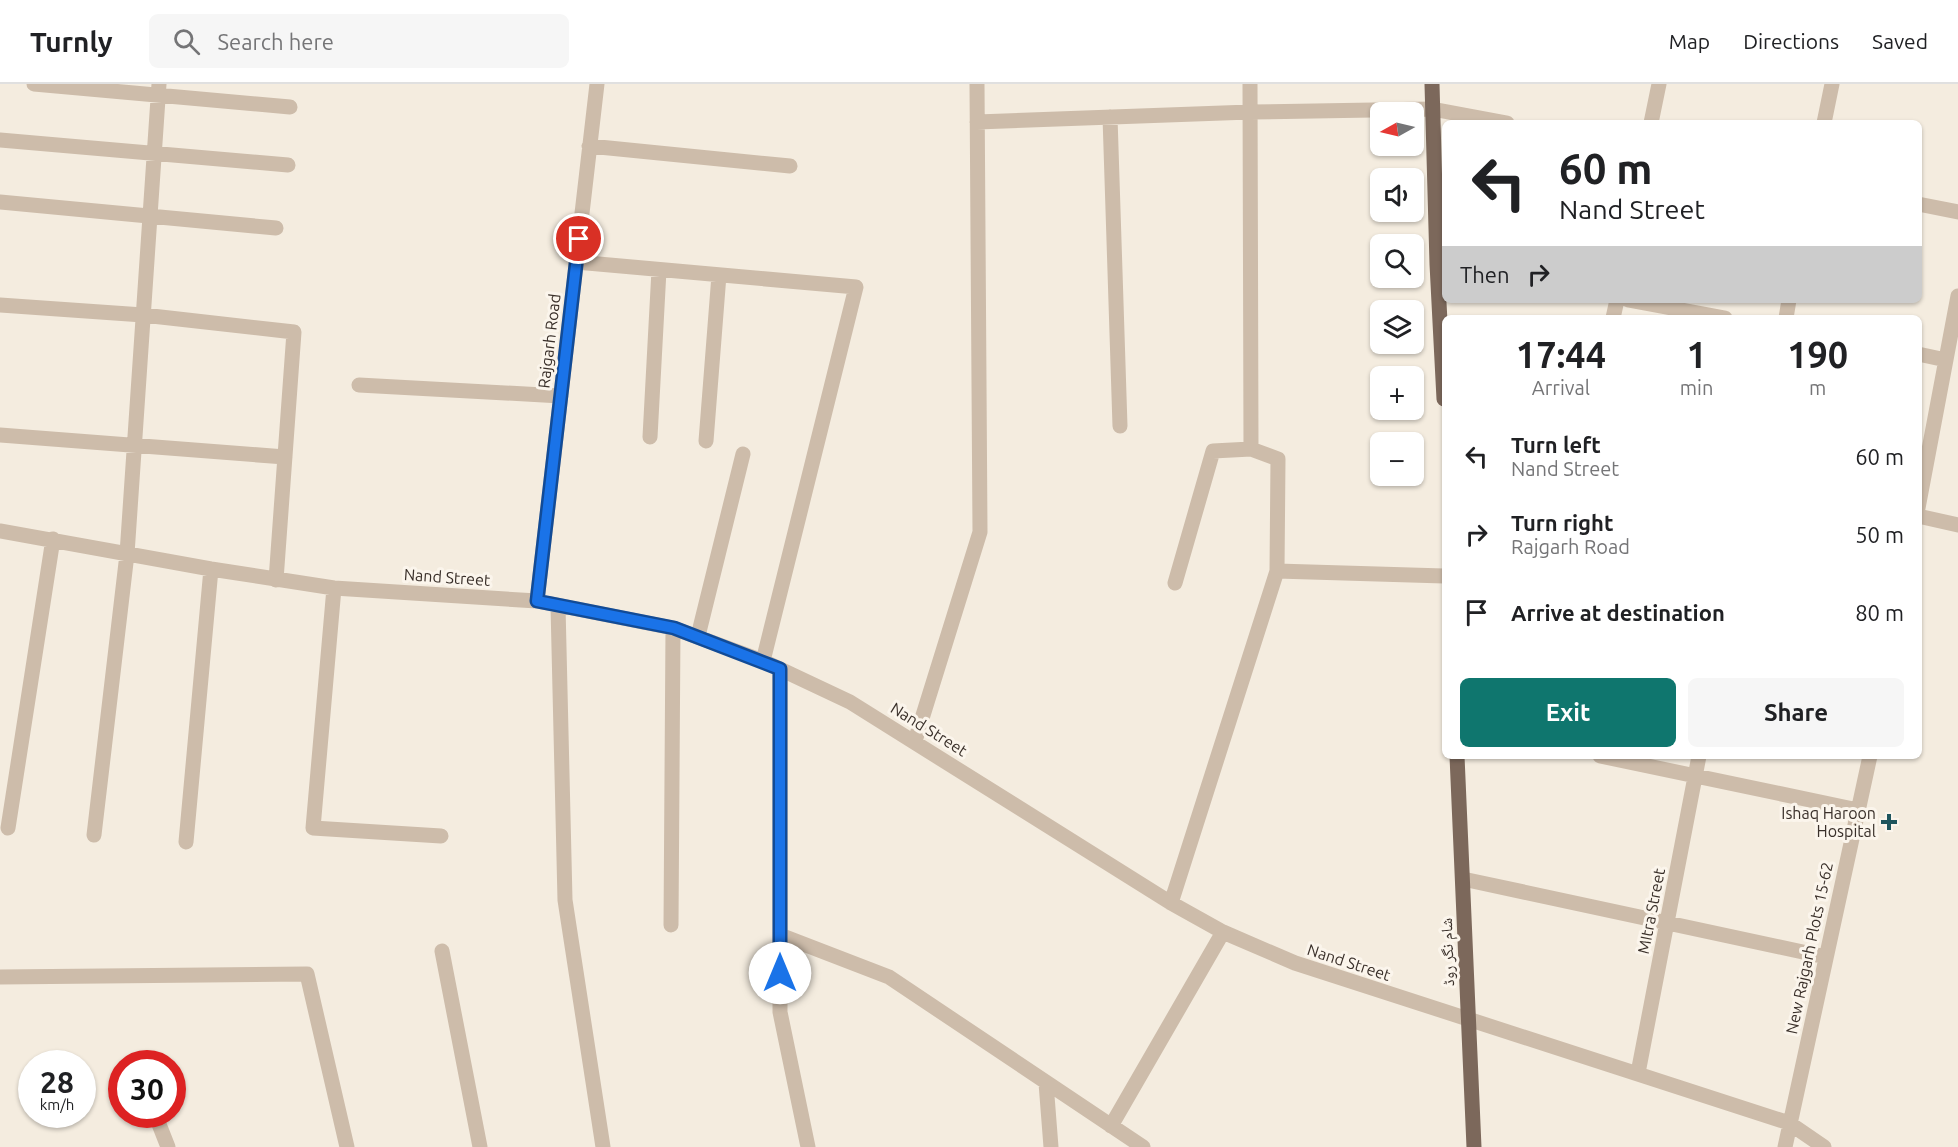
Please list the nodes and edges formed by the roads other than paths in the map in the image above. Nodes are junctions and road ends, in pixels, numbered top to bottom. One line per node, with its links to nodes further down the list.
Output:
1 (34, 84): 8 (street)
2 (597, 84): 18 (street, Rajgarh Road)
3 (977, 84): 16 (street)
4 (1250, 84): 11 (street)
5 (1432, 84): 10 (main road)
6 (1659, 84): 14 (street)
7 (1832, 84): 15 (street)
8 (158, 90): 9 (street); 19 (street)
9 (290, 107)
10 (1432, 109): 11 (street); 13 (street); 28 (main road)
11 (1250, 112): 12 (street); 46 (street)
12 (1110, 117): 16 (street); 41 (street)
13 (1491, 120)
14 (1653, 120)
15 (1825, 120)
16 (977, 122): 67 (street)
17 (0, 140): 19 (street)
18 (589, 146): 21 (street); 27 (street, Rajgarh Road)
19 (154, 153): 20 (street); 25 (street)
20 (288, 165)
21 (790, 166)
22 (0, 202): 25 (street)
23 (1922, 205): 24 (street)
24 (1958, 212)
25 (150, 216): 26 (street); 34 (street)
26 (276, 228)
27 (576, 262): 29 (street); 40 (street, Rajgarh Road)
28 (1441, 265): 35 (main road)
29 (659, 270): 30 (street); 43 (street)
30 (719, 275): 44 (street); 65 (street)
31 (1958, 296): 38 (street)
32 (1644, 303): 36 (street)
33 (0, 305): 34 (street)
34 (143, 315): 45 (street); 48 (street)
35 (1442, 315)
36 (1709, 315)
37 (1922, 355): 38 (street)
38 (1946, 360): 49 (street)
39 (359, 385): 40 (street)
40 (561, 396): 61 (street, Rajgarh Road)
41 (1120, 426)
42 (0, 435): 45 (street)
43 (650, 437)
44 (706, 441)
45 (135, 446): 48 (street); 54 (street)
46 (1251, 449): 56 (street); 59 (street)
47 (742, 454): 64 (street)
48 (285, 457): 58 (street)
49 (1922, 487)
50 (1922, 517): 51 (street)
51 (1958, 525)
52 (0, 531): 53 (street, Nand Street)
53 (53, 538): 54 (street, Nand Street); 74 (street)
54 (127, 554): 55 (street, Nand Street); 75 (street)
55 (211, 569): 58 (street, Nand Street); 77 (street)
56 (1277, 571): 57 (street); 79 (street)
57 (1442, 576)
58 (276, 580): 60 (street, Nand Street)
59 (1175, 583)
60 (334, 588): 61 (street, Nand Street); 76 (street)
61 (537, 601): 62 (street, Nand Street)
62 (558, 606): 63 (street, Nand Street); 96 (street)
63 (674, 628): 64 (street, Nand Street); 81 (street)
64 (698, 636): 65 (street, Nand Street)
65 (763, 661): 66 (street, Nand Street)
66 (780, 669): 67 (street, Nand Street); 83 (street)
67 (915, 741): 79 (street, Nand Street)
68 (1457, 759): 78 (main road, شام نگر روڈ)
69 (1614, 759): 72 (street)
70 (1698, 759): 72 (street, MItra Street)
71 (1869, 759): 73 (street, New Rajgarh Plots 15-62)
72 (1695, 776): 73 (street); 80 (street, MItra Street)
73 (1858, 810): 85 (street, New Rajgarh Plots 15-62)
74 (8, 828)
75 (94, 835)
76 (441, 837)
77 (186, 842)
78 (1463, 879): 80 (street); 87 (main road, شام نگر روڈ)
79 (1171, 903): 82 (street, Nand Street)
80 (1667, 922): 85 (street); 88 (street, MItra Street)
81 (671, 925)
82 (1222, 932): 87 (street, Nand Street); 91 (street)
83 (780, 935): 89 (street); 97 (street)
84 (442, 951): 95 (street)
85 (1826, 957): 90 (street, New Rajgarh Plots 15-62)
86 (0, 977): 94 (street)
87 (1468, 1019): 88 (street, Nand Street); 100 (main road, شام نگر روڈ)
88 (1638, 1073): 90 (street, Nand Street)
89 (1046, 1083): 91 (street); 98 (street)
90 (1789, 1123): 101 (street, New Rajgarh Plots 15-62); 102 (street, Nand Street)
91 (1111, 1126): 99 (street)
92 (161, 1128): 93 (street)
93 (168, 1147)
94 (347, 1147)
95 (480, 1147)
96 (603, 1147)
97 (808, 1147)
98 (1051, 1147)
99 (1143, 1147)
100 (1474, 1147)
101 (1785, 1147)
102 (1824, 1147)

